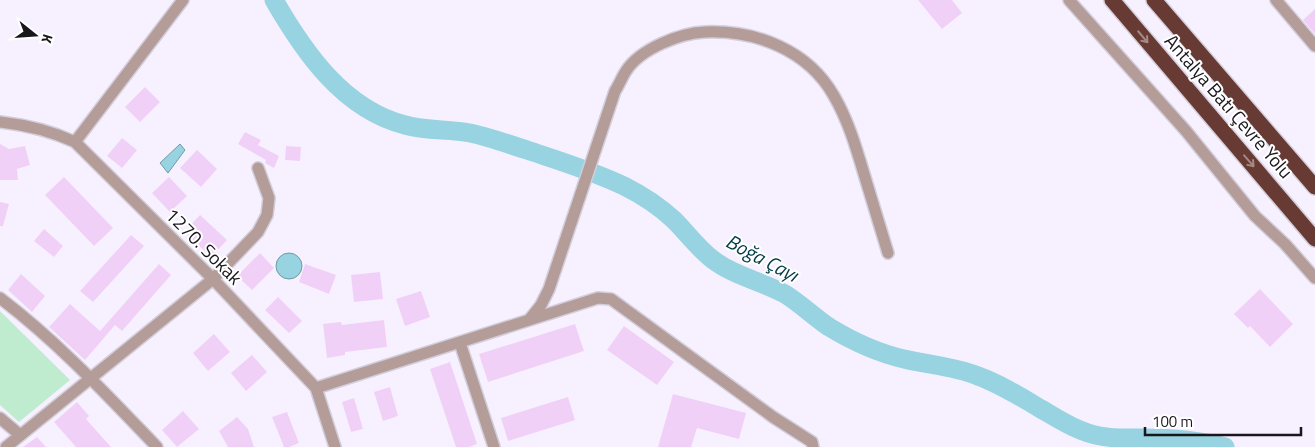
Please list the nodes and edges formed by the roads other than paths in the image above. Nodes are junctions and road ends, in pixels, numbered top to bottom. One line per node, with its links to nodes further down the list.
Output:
1 (183, 0): 8 (street)
2 (1069, 0): 13 (street)
3 (1112, 0): 11 (highway, Antalya Batı Çevre Yolu, one-way to 11)
4 (1154, 0): 10 (highway)
5 (1276, 0): 6 (street)
6 (1315, 46)
7 (0, 122): 8 (street, 1270. Sokak)
8 (76, 142): 14 (street, 1270. Sokak)
9 (258, 168): 14 (street)
10 (1315, 187)
11 (1315, 239)
12 (888, 253): 16 (street)
13 (1315, 278)
14 (213, 279): 18 (street); 19 (street, 1270. Sokak)
15 (0, 298): 18 (street)
16 (528, 320): 17 (street); 26 (street)
17 (460, 343): 19 (street); 25 (street)
18 (90, 378): 21 (street); 23 (street)
19 (316, 388): 24 (street, 1270. Sokak)
20 (0, 418): 21 (street)
21 (20, 435): 22 (street)
22 (6, 447)
23 (157, 447)
24 (335, 447)
25 (494, 447)
26 (813, 447)

